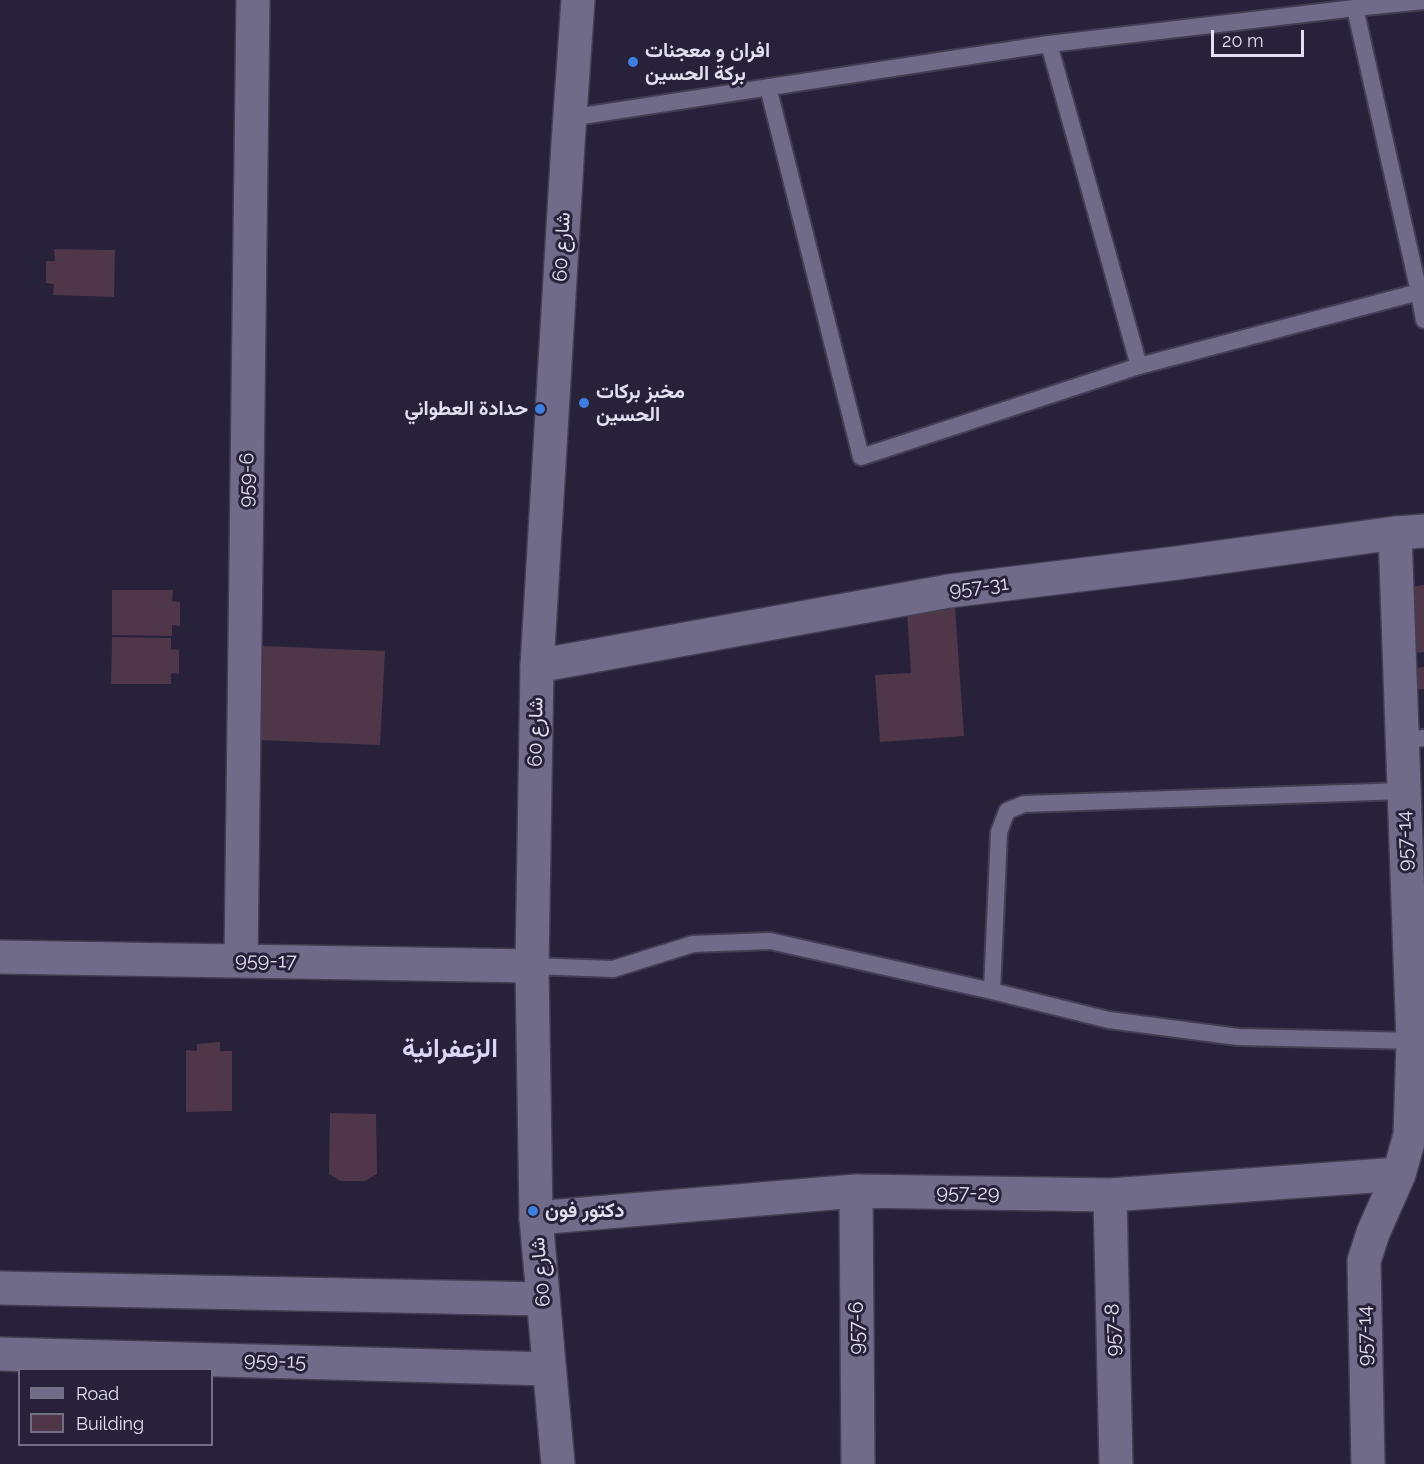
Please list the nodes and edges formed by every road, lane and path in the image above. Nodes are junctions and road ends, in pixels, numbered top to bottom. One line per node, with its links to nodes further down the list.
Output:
1 (253, 0): 17 (street, 959-6)
2 (578, 0): 7 (street, شارع 60)
3 (1424, 1): 4 (lane)
4 (1355, 8): 5 (lane); 8 (lane)
5 (1049, 44): 6 (lane); 10 (lane)
6 (768, 87): 7 (lane); 10 (lane)
7 (569, 118): 12 (street, شارع 60)
8 (1419, 292): 9 (lane); 10 (lane)
9 (1424, 320)
10 (1139, 366)
11 (1409, 532): 12 (street, 957-31); 13 (street, 957-14)
12 (537, 666): 18 (street, شارع 60)
13 (1413, 740): 14 (street, 957-14)
14 (1404, 791): 15 (street, 957-14); 19 (lane)
15 (1416, 901): 20 (street, 957-14)
16 (0, 957): 17 (street, 959-17)
17 (241, 961): 18 (street, 959-17)
18 (532, 966): 19 (lane); 24 (street, شارع 60)
19 (992, 991): 20 (lane)
20 (1418, 1041): 21 (street, 957-14)
21 (1400, 1174): 23 (street, 957-29); 32 (street, 957-14)
22 (856, 1191): 23 (street, 957-29); 24 (street, 957-29); 30 (street, 957-6)
23 (1110, 1195): 31 (street, 957-8)
24 (536, 1218): 26 (street, شارع 60)
25 (0, 1288): 26 (street)
26 (543, 1299): 28 (street, شارع 60)
27 (0, 1354): 28 (street, 959-15)
28 (549, 1369): 29 (street, شارع 60)
29 (558, 1464)
30 (858, 1464)
31 (1116, 1464)
32 (1368, 1464)

